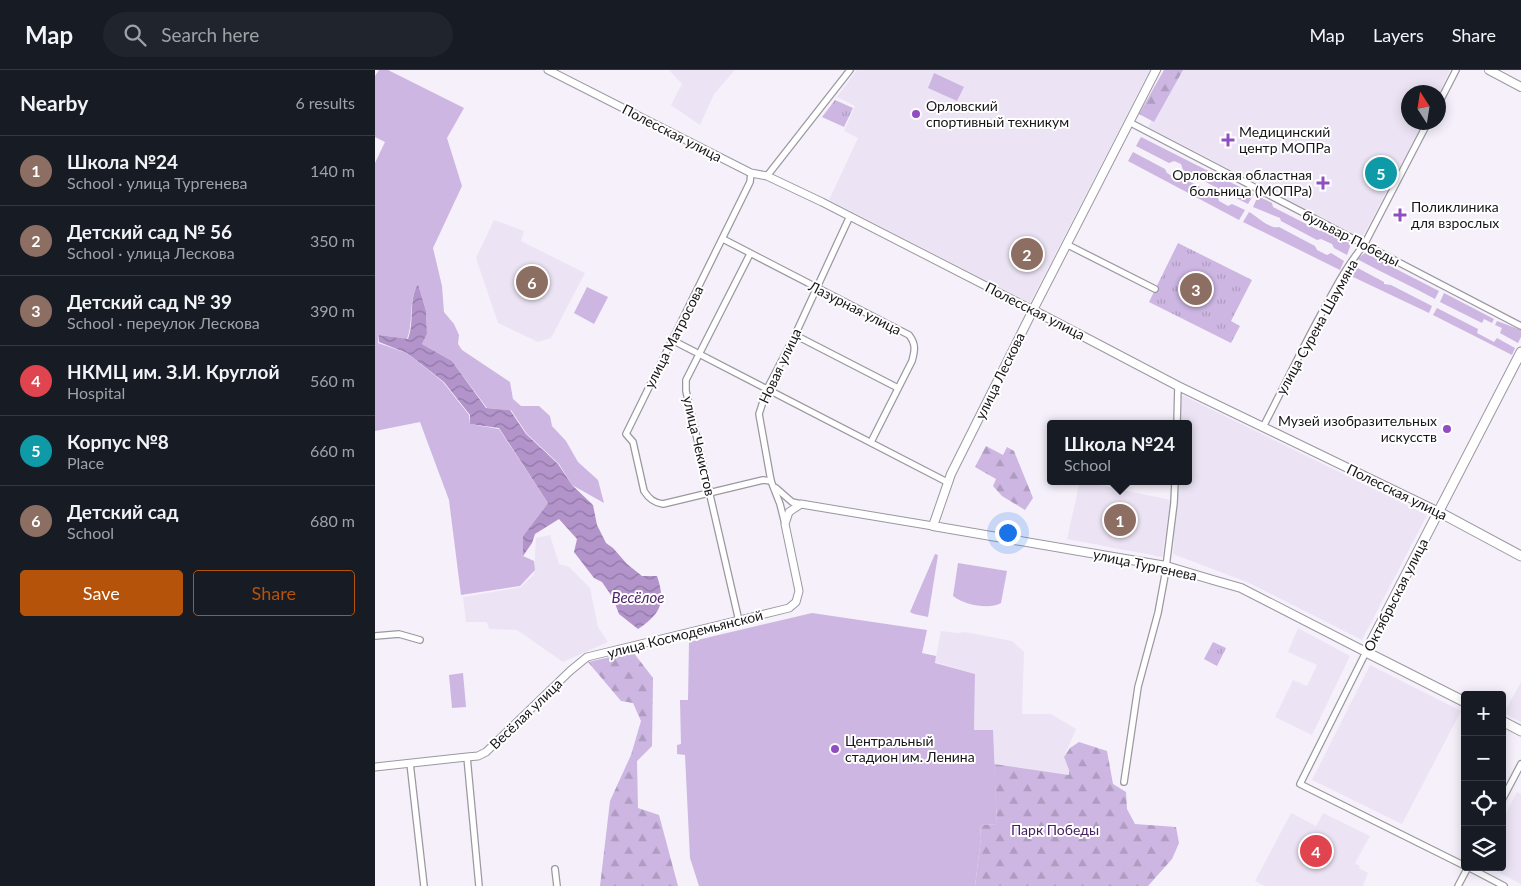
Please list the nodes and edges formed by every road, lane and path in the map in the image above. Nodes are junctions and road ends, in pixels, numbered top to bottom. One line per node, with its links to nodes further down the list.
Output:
1 (548, 70): 10 (street, Полесская улица)
2 (850, 70): 11 (street)
3 (1156, 70): 8 (main road, улица Лескова)
4 (1456, 70): 7 (street)
5 (1489, 70): 6 (main road)
6 (1521, 86)
7 (1446, 89)
8 (1129, 122): 14 (main road, улица Лескова); 15 (street, бульвар Победы)
9 (1424, 130): 15 (street, улица Сурена Шаумяна)
10 (751, 173): 11 (street, Полесская улица); 13 (street, улица Матросова)
11 (767, 176): 12 (street, Полесская улица)
12 (850, 216): 17 (street, Новая улица); 19 (street, Полесская улица)
13 (723, 239): 16 (street, Лазурная улица); 22 (street, улица Матросова)
14 (1066, 244): 18 (street); 19 (main road, улица Лескова)
15 (1365, 245): 20 (street, бульвар Победы); 29 (street, улица Сурена Шаумяна)
16 (750, 254): 17 (street, Лазурная улица); 24 (street, улица Чекистов)
17 (817, 288): 21 (street, Новая улица); 26 (street, Лазурная улица)
18 (1155, 289)
19 (1033, 310): 25 (main road, Полесская улица); 31 (main road, улица Лескова)
20 (1521, 326)
21 (795, 335): 26 (street); 27 (street, Новая улица)
22 (672, 340): 24 (street); 34 (street, улица Матросова)
23 (1521, 352): 36 (main road, Октябрьская улица)
24 (700, 355): 27 (street); 34 (street, улица Чекистов)
25 (1178, 386): 28 (street); 29 (main road, Полесская улица)
26 (898, 388): 30 (street, Лазурная улица)
27 (767, 389): 30 (street); 32 (street, Новая улица)
28 (1177, 420)
29 (1263, 427): 36 (main road, Полесская улица)
30 (871, 442): 31 (street)
31 (947, 482): 38 (main road, улица Лескова)
32 (773, 484): 34 (street); 35 (street); 37 (street, Новая улица)
33 (1175, 485): 40 (street)
34 (709, 492): 42 (street, улица Чекистов)
35 (801, 504): 37 (street); 38 (street, улица Тургенева)
36 (1439, 512): 39 (main road, Полесская улица); 45 (main road, Октябрьская улица)
37 (785, 524): 41 (street, Новая улица)
38 (933, 526): 40 (main road, улица Тургенева)
39 (1521, 556)
40 (1167, 566): 45 (main road, улица Тургенева); 54 (street)
41 (789, 608): 42 (street, улица Космодемьянской)
42 (739, 620): 46 (street, улица Космодемьянской)
43 (375, 636): 44 (street)
44 (417, 640)
45 (1366, 652): 47 (main road, улица Тургенева); 56 (street, Октябрьская улица)
46 (582, 660): 50 (street, Весёлая улица)
47 (1461, 700)
48 (1506, 723): 49 (main road)
49 (1521, 731)
50 (467, 757): 51 (street, Весёлая улица); 61 (street)
51 (410, 763): 53 (street, Весёлая улица); 60 (street)
52 (1521, 764): 55 (street)
53 (375, 767)
54 (1124, 782)
55 (1506, 792)
56 (1461, 864)
57 (555, 869): 62 (street)
58 (1465, 871): 63 (street)
59 (1475, 871): 64 (street)
60 (424, 886)
61 (479, 886)
62 (557, 886)
63 (1458, 886)
64 (1504, 886)

